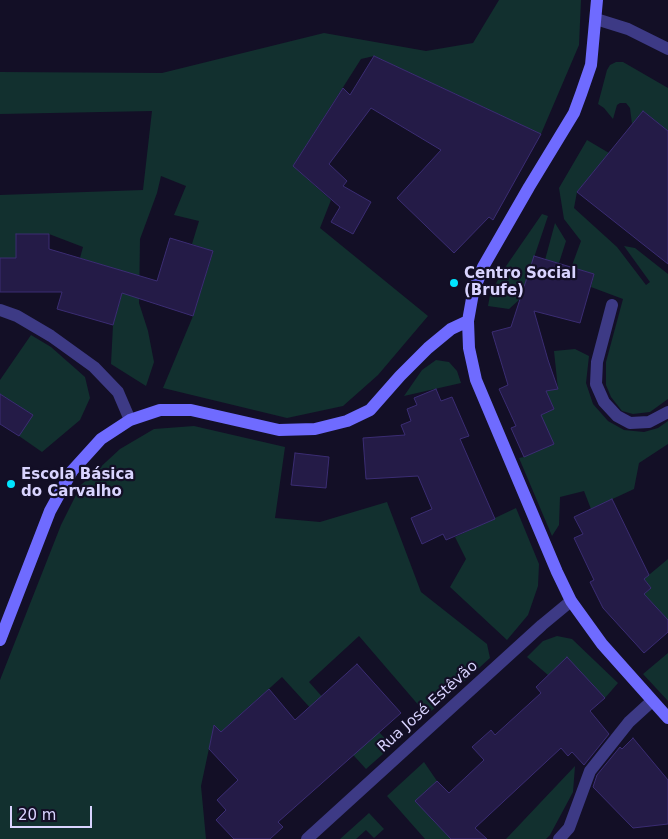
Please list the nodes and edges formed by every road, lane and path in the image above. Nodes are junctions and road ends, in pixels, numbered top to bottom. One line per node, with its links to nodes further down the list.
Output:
1 (597, 0): 2 (street)
2 (596, 19): 3 (street); 6 (street)
3 (668, 49)
4 (612, 305): 7 (street)
5 (0, 310): 8 (street)
6 (468, 321): 8 (street); 9 (street)
7 (668, 412)
8 (130, 420): 10 (street)
9 (572, 601): 11 (street); 13 (street, Rua José Estêvão)
10 (0, 640)
11 (652, 701): 12 (street); 14 (street)
12 (668, 718)
13 (307, 839)
14 (559, 839)

